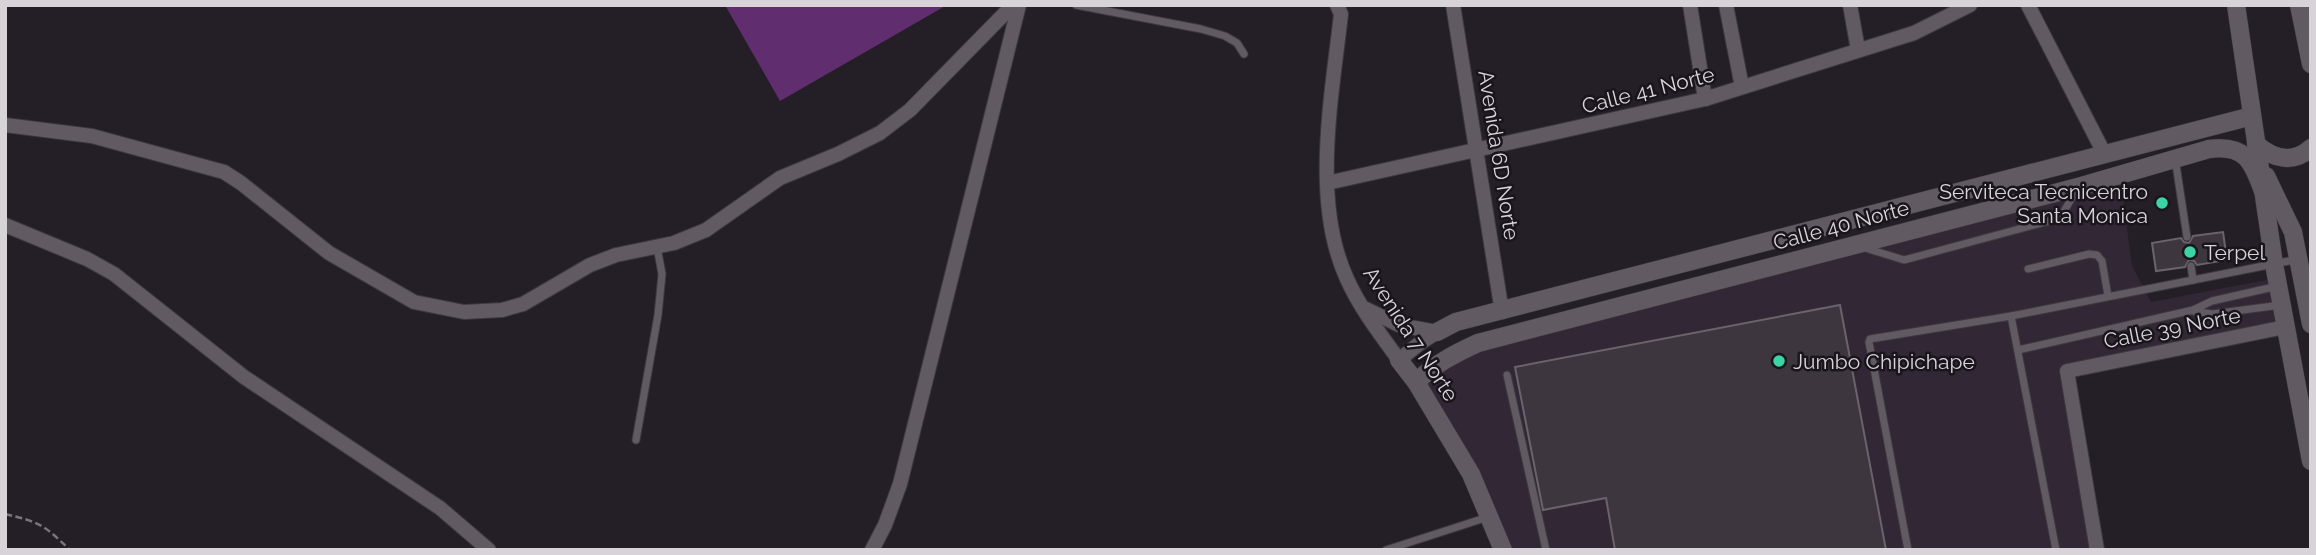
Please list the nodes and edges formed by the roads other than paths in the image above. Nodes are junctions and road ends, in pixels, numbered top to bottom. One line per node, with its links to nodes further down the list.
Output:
1 (1013, 5): 31 (street)
2 (1019, 5): 55 (street)
3 (1076, 5): 14 (lane)
4 (1336, 5): 25 (street, Avenida 7 Norte)
5 (1454, 5): 21 (street, Avenida 6D Norte)
6 (1690, 5): 17 (street)
7 (1727, 5): 16 (street)
8 (1850, 5): 13 (street)
9 (1970, 5): 13 (street, Calle 41 Norte)
10 (2028, 5): 23 (street)
11 (2236, 5): 18 (street)
12 (2299, 5): 15 (street)
13 (1858, 50): 16 (street, Calle 41 Norte)
14 (1244, 54)
15 (2311, 64)
16 (1742, 88): 17 (street, Calle 41 Norte)
17 (1705, 99): 21 (street, Calle 41 Norte)
18 (2252, 116): 22 (street); 23 (street, Calle 40 Norte)
19 (5, 125): 31 (street)
20 (2311, 148): 22 (street)
21 (1477, 151): 25 (street, Calle 41 Norte); 42 (street, Avenida 6D Norte)
22 (2257, 152): 27 (street); 32 (street)
23 (2104, 153): 42 (street, Calle 40 Norte)
24 (2175, 158): 26 (street, Calle 40 Norte); 27 (street, Calle 40 Norte); 29 (lane)
25 (1327, 183): 39 (street, Avenida 7 Norte)
26 (2078, 187): 30 (street, Calle 40 Norte); 30 (lane)
27 (2263, 191): 33 (street)
28 (5, 225): 54 (street)
29 (2187, 237)
30 (1855, 245): 50 (street, Calle 40 Norte)
31 (657, 247): 51 (lane)
32 (2299, 259): 33 (lane); 44 (street)
33 (2274, 264): 36 (lane); 37 (street)
34 (2191, 266): 36 (lane)
35 (2028, 269): 38 (lane)
36 (2193, 280): 38 (lane)
37 (2278, 286): 40 (street); 41 (lane)
38 (2108, 296): 43 (lane)
39 (1360, 305): 46 (street); 48 (street, Avenida 7 Norte)
40 (2281, 305): 41 (lane); 45 (street)
41 (2193, 310): 47 (lane)
42 (1502, 312): 46 (street, Calle 40 Norte)
43 (2011, 316): 47 (lane); 59 (lane)
44 (2311, 324)
45 (2285, 327): 52 (street); 61 (street, Calle 39 Norte)
46 (1437, 332): 48 (street, Calle 40 Norte)
47 (2018, 350): 60 (lane)
48 (1399, 360): 50 (street, Avenida 7 Norte)
49 (1507, 375): 58 (lane)
50 (1416, 382): 53 (street, Avenida 7 Norte)
51 (636, 440)
52 (2311, 461)
53 (1488, 516): 56 (lane); 57 (street, Avenida 7 Norte)
54 (489, 550)
55 (872, 550)
56 (1386, 550)
57 (1503, 550)
58 (1546, 550)
59 (1908, 550)
60 (2056, 550)
61 (2097, 550)

